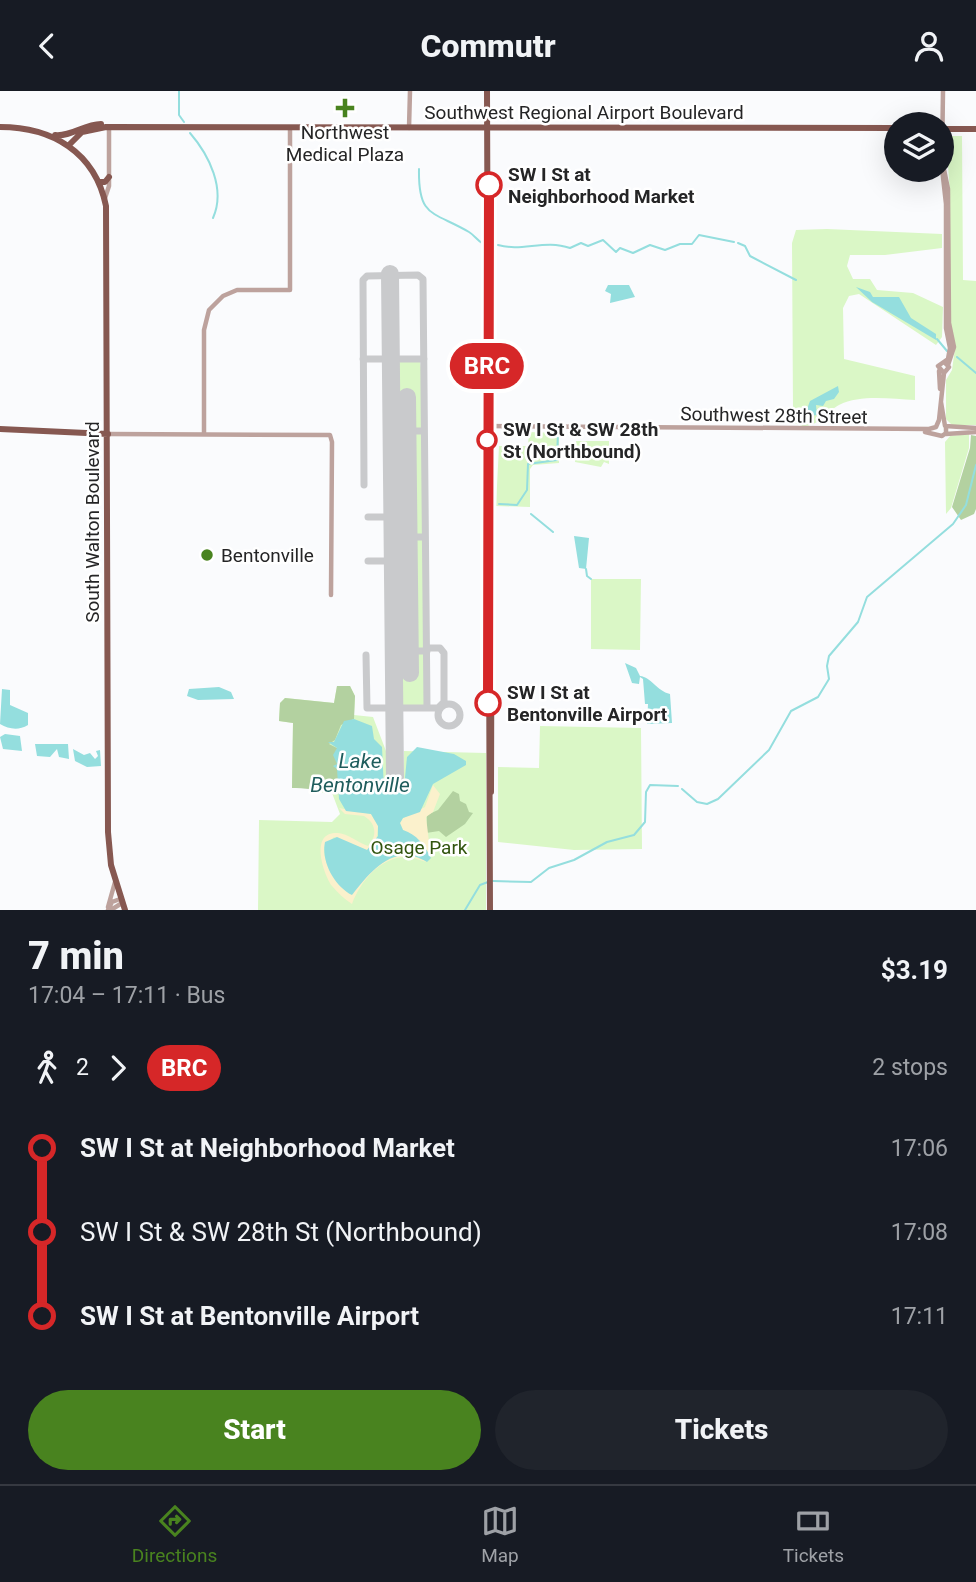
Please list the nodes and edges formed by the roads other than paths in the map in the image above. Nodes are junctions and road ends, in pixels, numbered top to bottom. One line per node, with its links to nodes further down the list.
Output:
1 (410, 91): 8 (street)
2 (489, 91): 5 (main road)
3 (943, 91): 4 (street)
4 (942, 112)
5 (489, 126): 8 (main road, Southwest Regional Airport Boulevard); 9 (main road, Southwest Regional Airport Boulevard); 23 (main road)
6 (0, 127): 13 (main road)
7 (108, 127): 10 (main road, Southwest Regional Airport Boulevard); 13 (main road); 14 (main road, Southwest Regional Airport Boulevard); 15 (street)
8 (410, 128): 10 (main road, Southwest Regional Airport Boulevard)
9 (884, 128)
10 (290, 129): 30 (street)
11 (954, 129): 12 (main road)
12 (976, 129)
13 (47, 133): 14 (main road, South Walton Boulevard)
14 (69, 145): 16 (main road, South Walton Boulevard)
15 (109, 177): 16 (main road); 19 (street)
16 (99, 182): 19 (main road, South Walton Boulevard)
17 (943, 182): 20 (street)
18 (947, 182): 20 (street)
19 (105, 198): 29 (main road, South Walton Boulevard)
20 (946, 364): 21 (street); 21 (street)
21 (941, 372): 22 (street)
22 (940, 401): 24 (street); 25 (street)
23 (489, 426): 27 (street, Southwest 28th Street); 37 (main road)
24 (945, 426): 25 (street, Southwest 28th Street); 28 (street); 32 (street)
25 (936, 427): 27 (street, Southwest 28th Street); 31 (street)
26 (0, 429): 29 (main road)
27 (921, 430): 31 (street, Southwest 28th Street)
28 (976, 430): 32 (street)
29 (108, 434): 30 (street); 34 (main road, South Walton Boulevard)
30 (204, 434): 33 (street)
31 (936, 434): 32 (street, Southwest 28th Street)
32 (945, 435)
33 (331, 595)
34 (115, 881): 35 (main road, South Walton Boulevard); 36 (street)
35 (122, 906): 36 (street)
36 (110, 909)
37 (490, 910)

